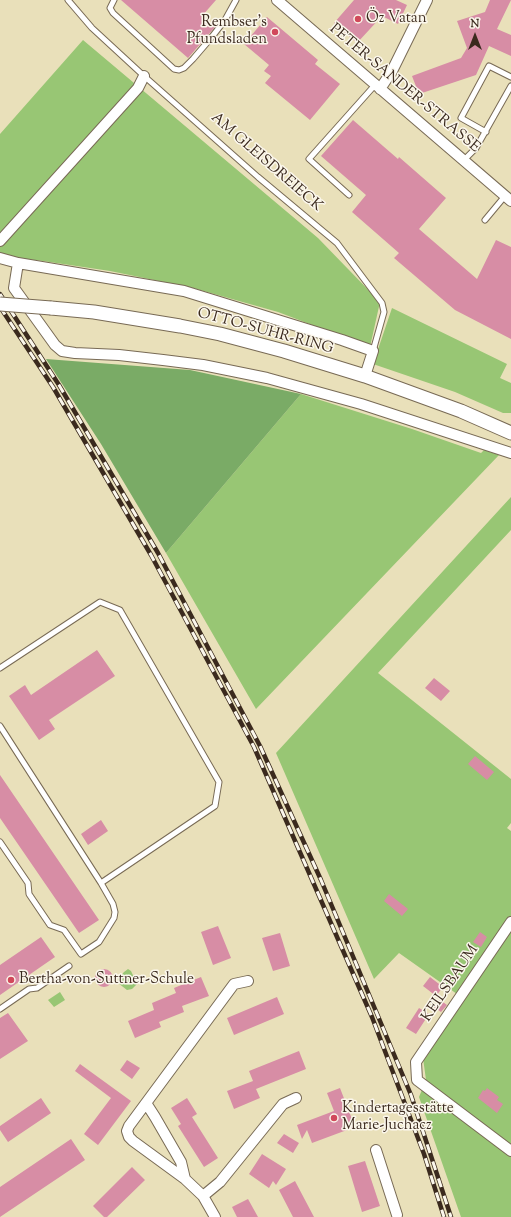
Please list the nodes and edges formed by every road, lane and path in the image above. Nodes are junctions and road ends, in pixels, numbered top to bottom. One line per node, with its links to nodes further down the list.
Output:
1 (68, 0): 6 (lane, AM GLEISDREIECK)
2 (114, 0): 3 (lane)
3 (236, 0)
4 (277, 0): 9 (street, PETER-SANDER-STRASSE)
5 (427, 0): 9 (street)
6 (144, 76): 15 (street); 19 (lane, AM GLEISDREIECK)
7 (511, 77): 10 (lane)
8 (511, 86): 10 (lane)
9 (377, 87): 11 (street, PETER-SANDER-STRASSE); 12 (lane)
10 (486, 132): 11 (lane)
11 (464, 160): 13 (street, PETER-SANDER-STRASSE)
12 (349, 195)
13 (508, 199): 14 (lane)
14 (485, 220)
15 (0, 241)
16 (0, 258): 17 (street)
17 (18, 263): 19 (street); 22 (street)
18 (0, 304): 20 (street, OTTO-SUHR-RING, bridge)
19 (373, 351): 20 (street, AM GLEISDREIECK)
20 (364, 376): 21 (street, OTTO-SUHR-RING)
21 (511, 433)
22 (511, 453)
23 (0, 668): 26 (lane)
24 (0, 726): 26 (lane)
25 (0, 842): 26 (lane)
26 (102, 883)
27 (511, 922): 34 (street, KEILSBAUM)
28 (69, 966): 30 (lane)
29 (248, 981): 32 (street)
30 (0, 1009)
31 (296, 1098): 36 (street)
32 (146, 1103): 35 (street); 35 (street)
33 (376, 1150): 37 (street)
34 (511, 1151)
35 (185, 1179): 36 (street)
36 (203, 1196): 38 (street)
37 (396, 1216)
38 (215, 1217)

